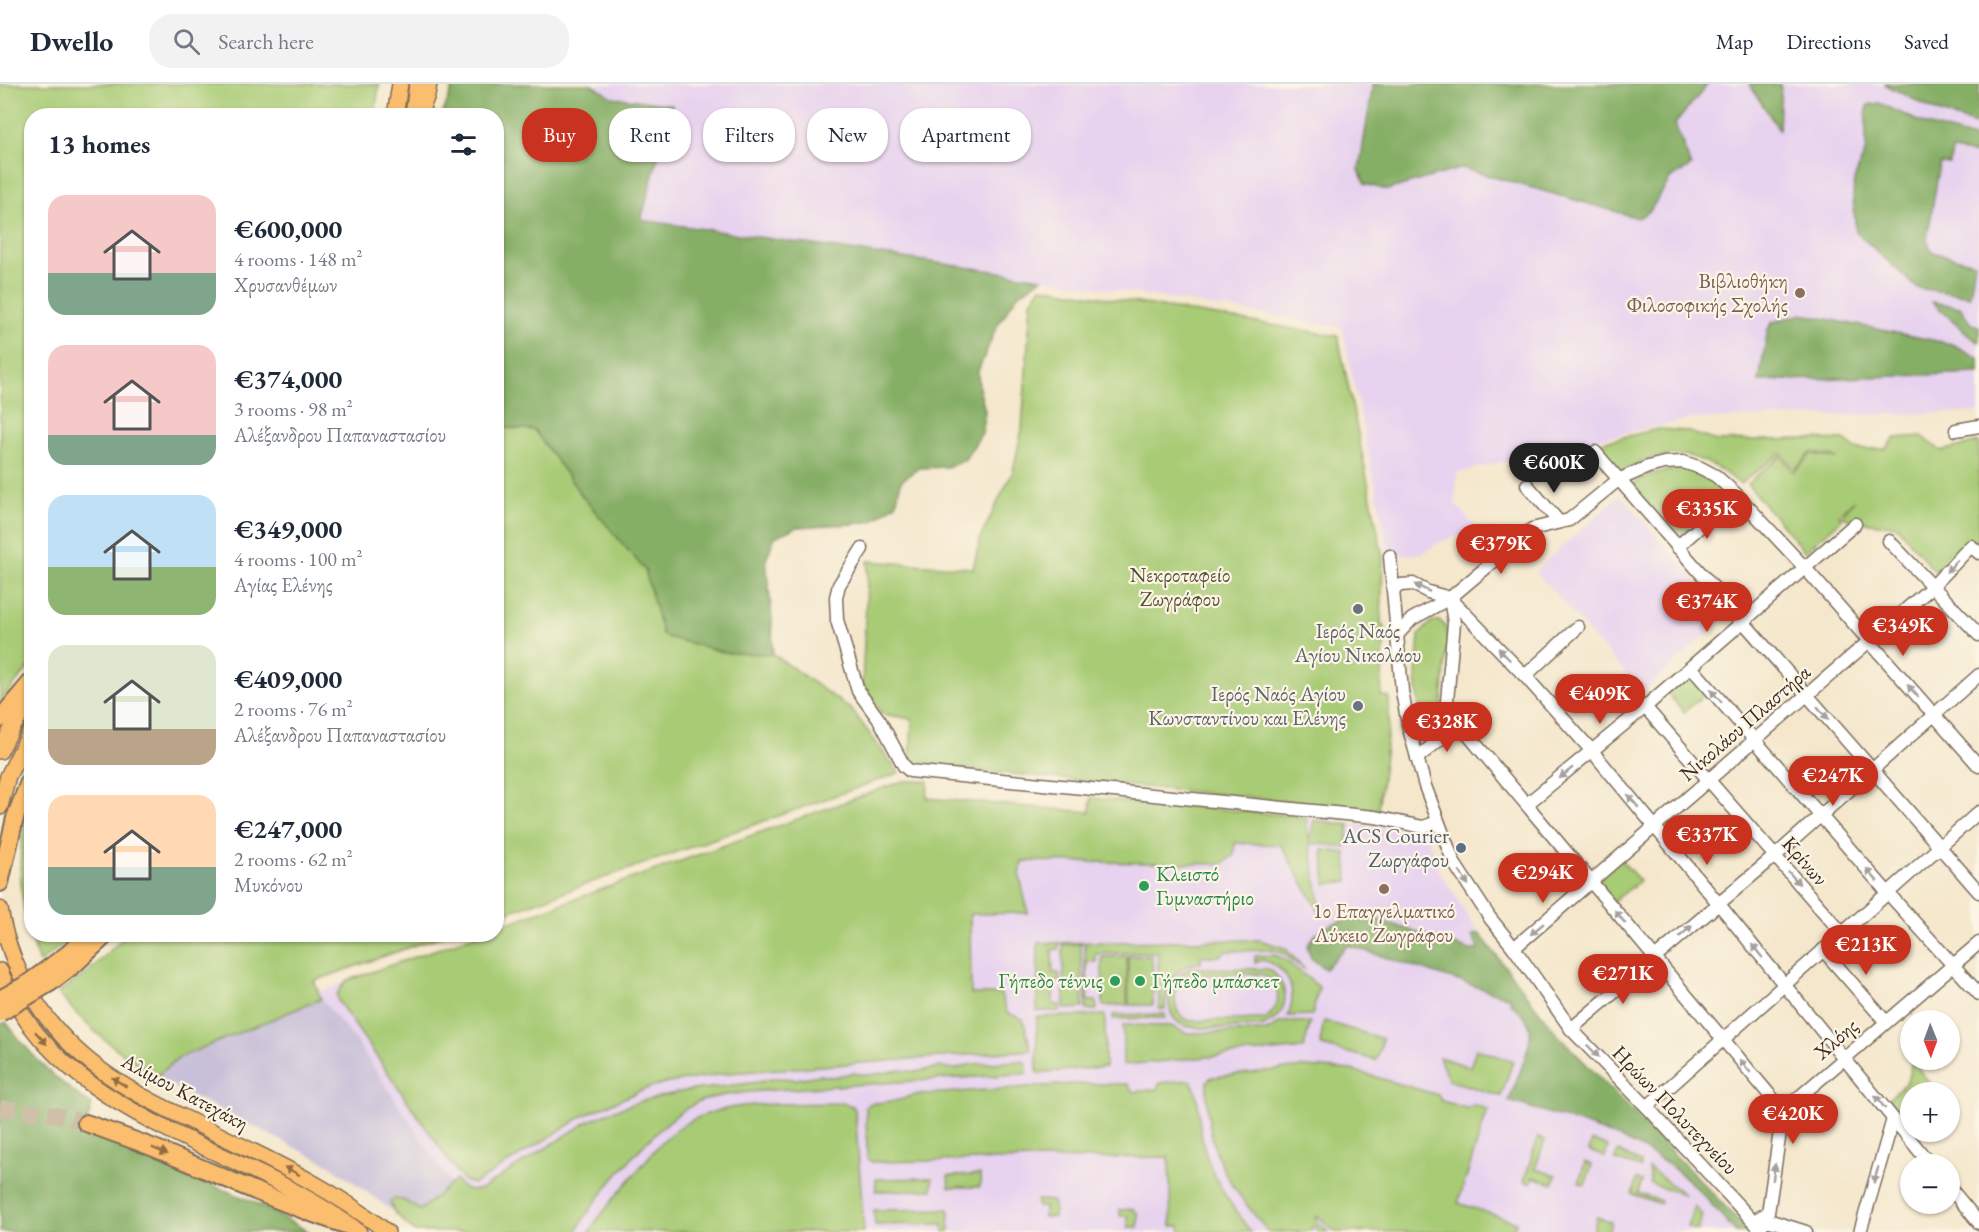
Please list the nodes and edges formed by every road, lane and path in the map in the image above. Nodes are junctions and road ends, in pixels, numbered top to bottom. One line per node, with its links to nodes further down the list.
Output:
1 (400, 84): 4 (main road)
2 (417, 84): 5 (main road)
3 (429, 84): 6 (main road)
4 (396, 108)
5 (414, 108)
6 (422, 108)
7 (1979, 426): 8 (street)
8 (1956, 430)
9 (1595, 452): 10 (street)
10 (1618, 480): 13 (street); 16 (street); 20 (street)
11 (1527, 485): 13 (street)
12 (1719, 511): 16 (street)
13 (1559, 522): 23 (street)
14 (1855, 524): 20 (street)
15 (1890, 542): 21 (street)
16 (1677, 547): 24 (street)
17 (862, 549): 52 (street)
18 (1975, 550): 21 (street, Νικολάου Πλαστήρα, one-way to 21)
19 (1390, 556): 22 (street, Ηρώων Πολυτεχνείου)
20 (1805, 568): 24 (street); 28 (street)
21 (1933, 586): 27 (street); 28 (street, Νικολάου Πλαστήρα)
22 (1394, 589): 23 (street, one-way to 22); 26 (street, Ηρώων Πολυτεχνείου)
23 (1450, 598): 26 (street); 31 (street, one-way to 23); 38 (street)
24 (1743, 622): 29 (street); 33 (street)
25 (1578, 627): 31 (street)
26 (1398, 634): 43 (street, Ηρώων Πολυτεχνείου)
27 (1979, 635)
28 (1869, 641): 33 (street, Νικολάου Πλαστήρα); 36 (street, one-way to 28)
29 (1691, 667): 34 (street); 39 (street, one-way to 29)
30 (1979, 675): 36 (street)
31 (1525, 676): 42 (street)
32 (24, 690): 37 (highway)
33 (1807, 695): 39 (street, Νικολάου Πλαστήρα); 45 (street, one-way to 45)
34 (1645, 707): 42 (street); 46 (street, Κρίνων)
35 (24, 710): 41 (main road)
36 (1935, 716): 44 (street); 45 (street)
37 (0, 719)
38 (1459, 724): 43 (street); 48 (street)
39 (1754, 741): 46 (street, Νικολάου Πλαστήρα); 51 (street)
40 (24, 745): 49 (main road)
41 (0, 751)
42 (1592, 751): 48 (street, one-way to 48); 53 (street, one-way to 42)
43 (1417, 758): 52 (street, Ηρώων Πολυτεχνείου)
44 (1979, 766)
45 (1872, 770): 51 (street); 54 (street)
46 (1708, 780): 53 (street, Νικολάου Πλαστήρα); 55 (street, Κρίνων)
47 (24, 795): 56 (highway)
48 (1527, 804): 57 (street)
49 (0, 807)
50 (1979, 812): 54 (street)
51 (1821, 816): 55 (street); 59 (street, one-way to 51)
52 (1438, 822): 66 (street, Ηρώων Πολυτεχνείου, one-way to 66)
53 (1654, 827): 57 (street, Νικολάου Πλαστήρα); 60 (street)
54 (1940, 847): 58 (street); 59 (street)
55 (1775, 856): 60 (street); 62 (street, Κρίνων, one-way to 62)
56 (0, 883)
57 (1592, 883): 66 (street, Νικολάου Πλαστήρα, one-way to 66); 69 (street, one-way to 57)
58 (1979, 892)
59 (1888, 893): 62 (street); 70 (street)
60 (1718, 903): 69 (street, one-way to 60); 72 (street, one-way to 60)
61 (0, 909): 89 (main road, Αλίμου Κατεχάκη, one-way to 61)
62 (1842, 933): 67 (street)
63 (83, 942): 68 (highway)
64 (95, 942): 68 (highway)
65 (1979, 943): 70 (street, Χλόης)
66 (1514, 948): 77 (street, Ηρώων Πολυτεχνείου)
67 (1823, 950): 72 (street); 76 (street)
68 (72, 958): 74 (highway, bridge); 75 (highway, bridge)
69 (1654, 959): 77 (street); 78 (street)
70 (1953, 965): 73 (street); 76 (street, Χλόης)
71 (0, 971): 88 (main road, Αλίμου Κατεχάκη, one-way to 88)
72 (1784, 985): 78 (street); 79 (street)
73 (1979, 994)
74 (0, 999)
75 (0, 1013)
76 (1886, 1022): 79 (street, Χλόης)
77 (1572, 1029): 80 (street, Ηρώων Πολυτεχνείου, one-way to 80)
78 (1722, 1040): 80 (street); 81 (street, one-way to 78)
79 (1844, 1059): 81 (street, Χλόης); 82 (street, one-way to 79)
80 (1647, 1107): 86 (street, Ηρώων Πολυτεχνείου)
81 (1783, 1111): 86 (street, one-way to 81)
82 (1893, 1119): 84 (street); 92 (street, one-way to 92)
83 (86, 1122): 88 (highway, one-way to 88)
84 (1922, 1154)
85 (1960, 1201): 87 (street)
86 (1753, 1221): 90 (street, Ηρώων Πολυτεχνείου); 91 (street)
87 (1977, 1223)
88 (355, 1229)
89 (387, 1232)
90 (1763, 1232)
91 (1806, 1232)
92 (1860, 1232)

